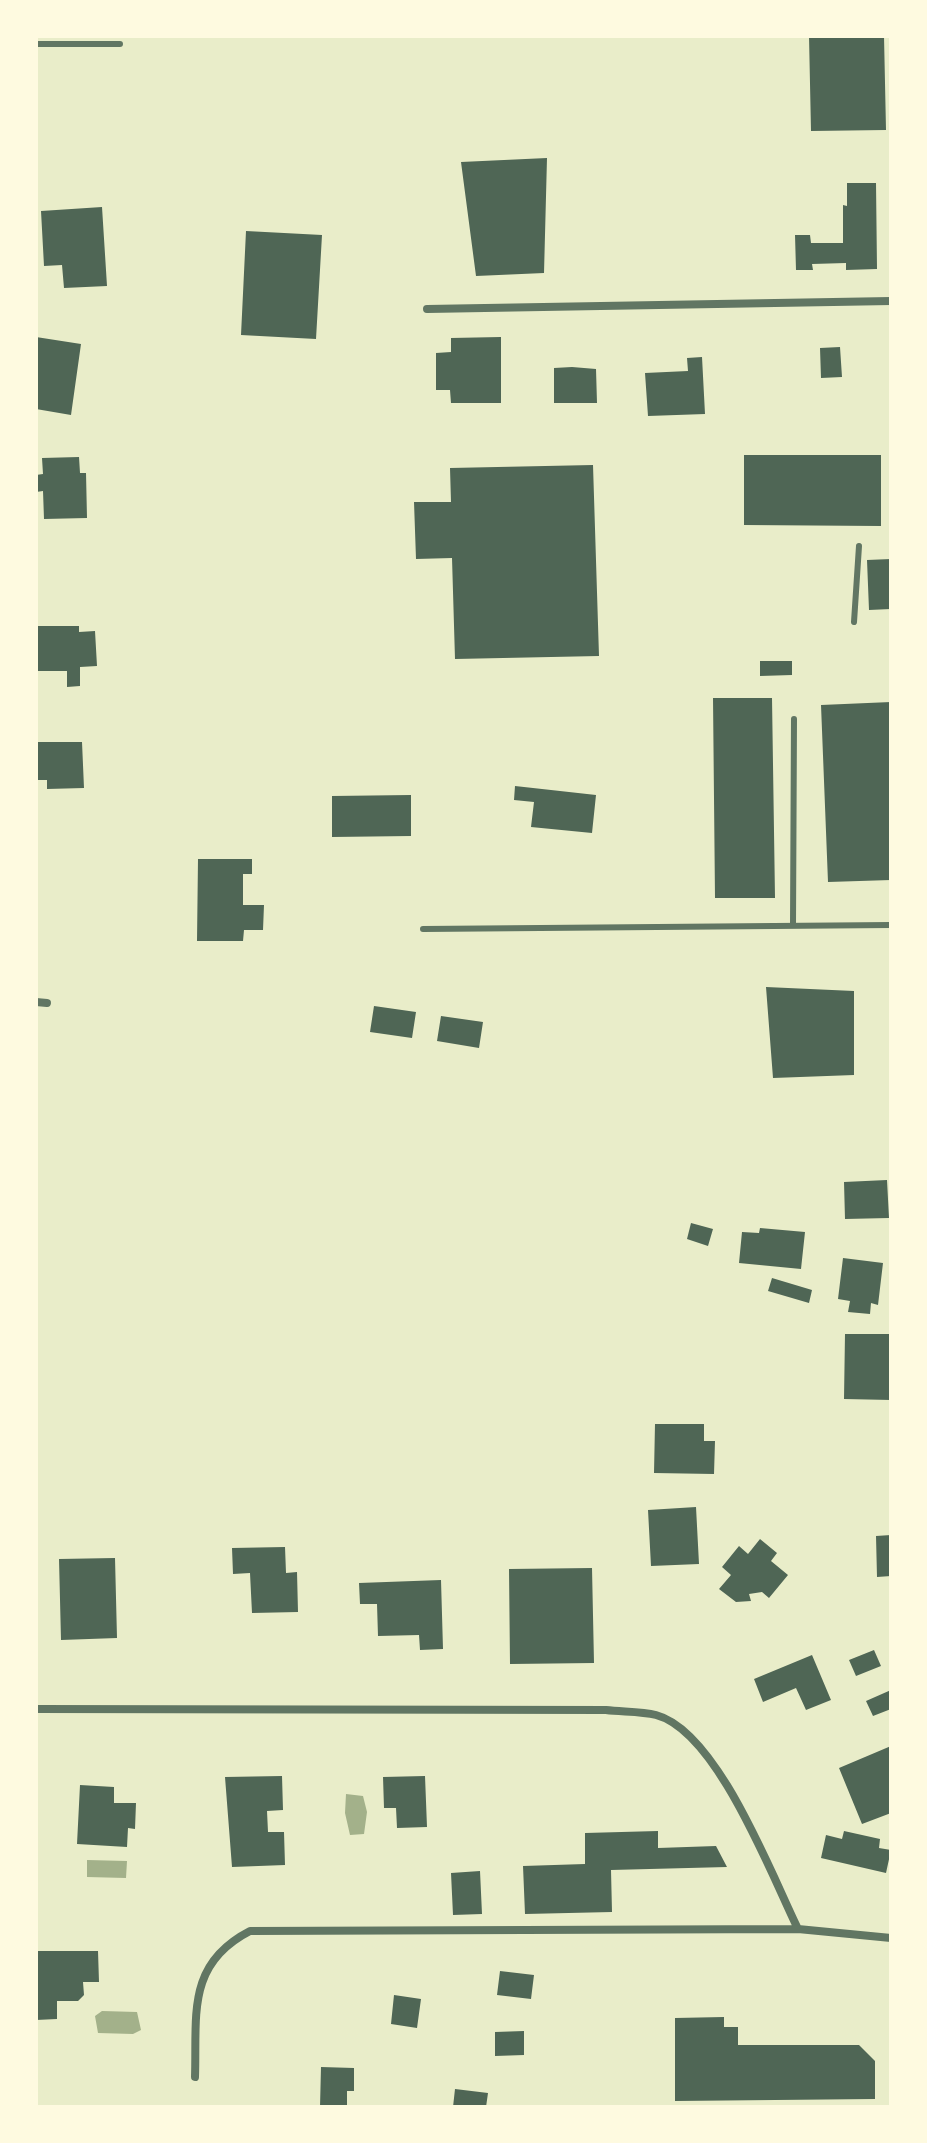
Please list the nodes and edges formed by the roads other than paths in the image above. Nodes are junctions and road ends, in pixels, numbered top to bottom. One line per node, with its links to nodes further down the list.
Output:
1 (36, 44): 2 (lane)
2 (120, 44)
3 (891, 301): 4 (street)
4 (427, 309)
5 (859, 546): 6 (lane)
6 (854, 622)
7 (794, 719): 8 (lane)
8 (793, 925): 9 (lane); 10 (lane)
9 (891, 925)
10 (423, 929)
11 (36, 1002): 12 (street)
12 (47, 1003)
13 (36, 1709): 14 (street)
14 (798, 1929): 15 (street); 16 (street)
15 (891, 1938)
16 (195, 2077)

